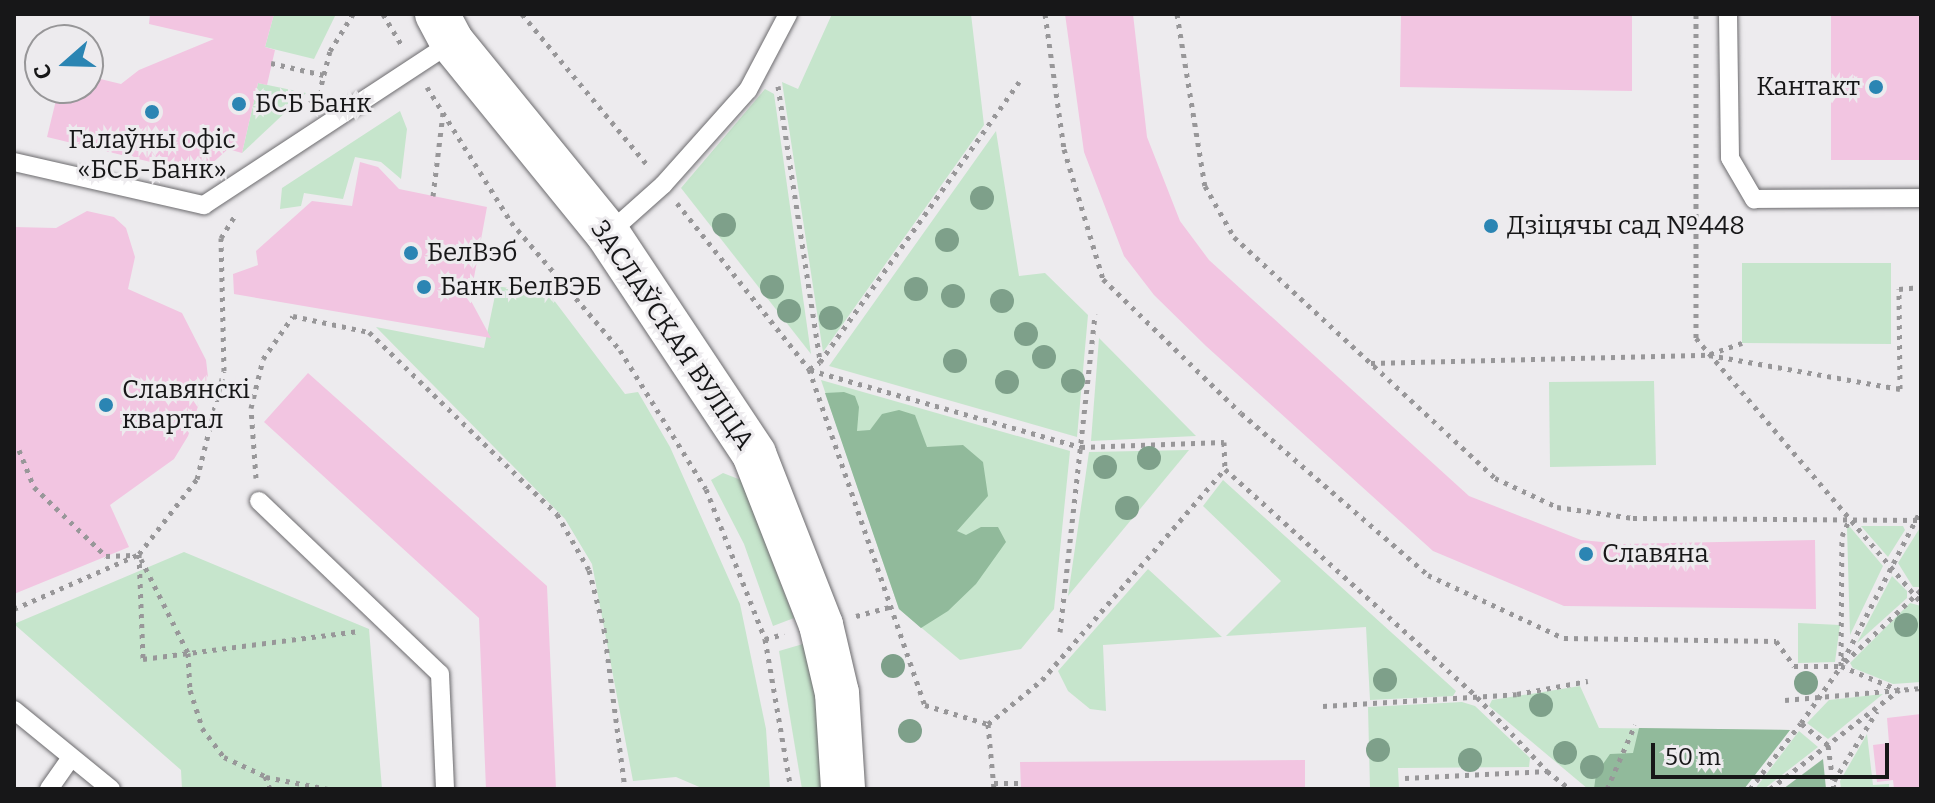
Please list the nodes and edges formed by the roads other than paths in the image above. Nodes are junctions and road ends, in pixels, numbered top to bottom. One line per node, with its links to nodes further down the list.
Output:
1 (788, 14): 6 (lane)
2 (1728, 14): 5 (lane)
3 (444, 28): 4 (lane); 6 (main road, ЗАСЛАЎСКАЯ ВУЛІЦА)
4 (14, 162)
5 (1921, 198)
6 (608, 234): 13 (main road, ЗАСЛАЎСКАЯ ВУЛІЦА)
7 (259, 501): 12 (lane)
8 (14, 710): 9 (lane)
9 (71, 758): 10 (lane); 11 (lane)
10 (49, 789)
11 (111, 789)
12 (445, 789)
13 (843, 789)

